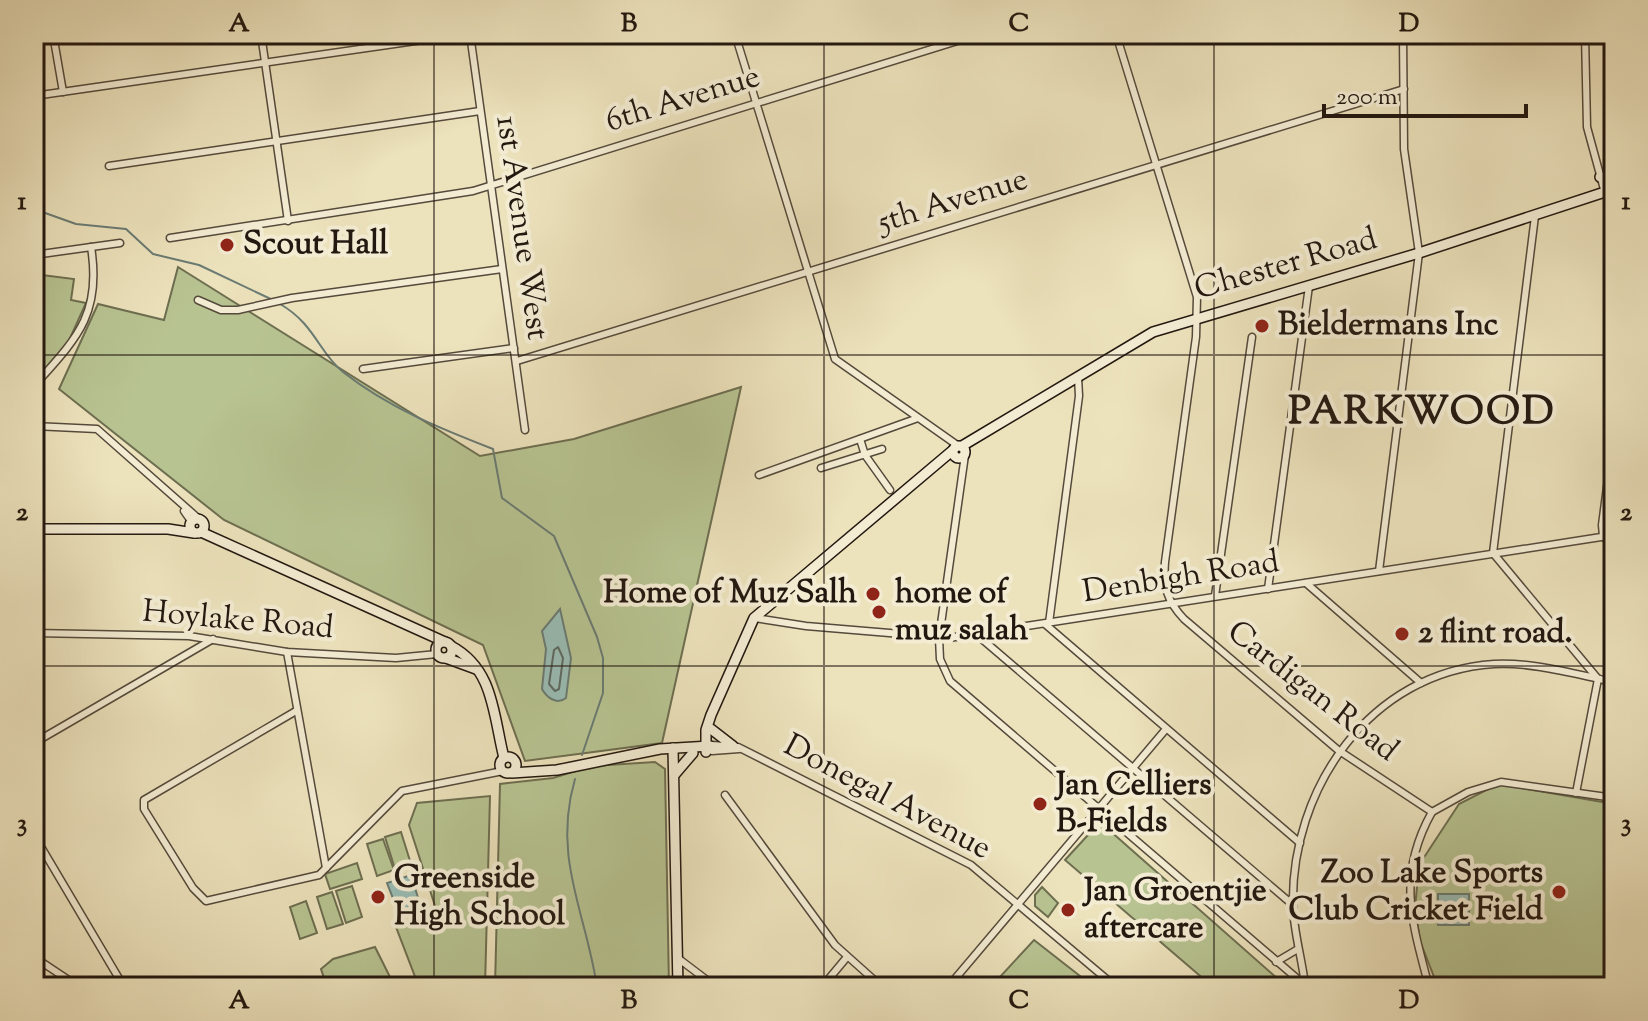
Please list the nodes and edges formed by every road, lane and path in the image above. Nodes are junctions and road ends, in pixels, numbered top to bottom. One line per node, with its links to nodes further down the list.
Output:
1 (53, 34): 11 (street)
2 (261, 34): 9 (street)
3 (467, 34): 9 (street); 14 (street, 1st Avenue West)
4 (735, 34): 13 (street)
5 (980, 34): 13 (street, 6th Avenue)
6 (1116, 34): 16 (street)
7 (1403, 34): 10 (street)
8 (1585, 34): 18 (street)
9 (265, 64): 11 (street); 15 (street)
10 (1404, 89): 16 (street, 5th Avenue); 27 (street)
11 (63, 92): 12 (street)
12 (34, 96)
13 (756, 103): 20 (street, 6th Avenue); 30 (street)
14 (480, 111): 15 (street); 20 (street, 1st Avenue West)
15 (277, 142): 17 (street); 23 (street)
16 (1157, 164): 30 (street, 5th Avenue); 33 (street)
17 (109, 166)
18 (1600, 177): 19 (street); 21 (street)
19 (1614, 178)
20 (491, 185): 23 (street, 6th Avenue); 29 (street, 1st Avenue West)
21 (1611, 190): 22 (street, Chester Road)
22 (1535, 216): 27 (street, Chester Road); 56 (street)
23 (288, 221): 24 (street, 6th Avenue)
24 (170, 238)
25 (120, 243): 26 (street)
26 (91, 247): 28 (street); 39 (street)
27 (1419, 253): 31 (street, Chester Road); 57 (street)
28 (34, 255)
29 (502, 269): 32 (street); 35 (street, 1st Avenue West)
30 (807, 272): 36 (street, 5th Avenue); 40 (street)
31 (1309, 286): 33 (street, Chester Road); 59 (street)
32 (198, 300)
33 (1199, 317): 38 (street, Chester Road); 61 (street)
34 (1252, 337): 60 (street)
35 (514, 348): 36 (street, 1st Avenue West); 37 (street)
36 (517, 361): 42 (street, 1st Avenue West)
37 (363, 369)
38 (1078, 377): 46 (street, Chester Road); 63 (street)
39 (34, 386)
40 (918, 418): 44 (street); 46 (street)
41 (34, 426): 51 (street)
42 (525, 430)
43 (1614, 433): 54 (street)
44 (860, 439): 47 (street); 49 (street)
45 (882, 449): 47 (street)
46 (959, 451): 62 (street, Chester Road); 66 (street)
47 (865, 455): 48 (street); 50 (street)
48 (821, 468)
49 (759, 475)
50 (890, 490)
51 (196, 526): 52 (street); 68 (street)
52 (34, 529)
53 (1614, 535): 54 (street, Denbigh Road)
54 (1603, 536): 55 (street); 56 (street, Denbigh Road)
55 (1614, 548)
56 (1493, 553): 57 (street, Denbigh Road); 70 (street)
57 (1379, 571): 58 (street, Denbigh Road)
58 (1305, 582): 59 (street, Denbigh Road); 72 (street)
59 (1268, 589): 60 (street, Denbigh Road)
60 (1215, 596): 61 (street, Denbigh Road)
61 (1169, 602): 63 (street, Denbigh Road); 79 (street, Cardigan Road)
62 (754, 618): 66 (street, Denbigh Road); 74 (street, Chester Road)
63 (1047, 624): 65 (street, Denbigh Road); 75 (street)
64 (34, 633): 67 (street, Hoylake Road)
65 (976, 634): 66 (street, Denbigh Road); 83 (street)
66 (939, 638): 90 (street)
67 (213, 639): 69 (street, Hoylake Road); 76 (street)
68 (443, 650): 69 (street, Hoylake Road); 81 (street)
69 (287, 652): 73 (street)
70 (1598, 679): 71 (street); 72 (street); 87 (street)
71 (1614, 682)
72 (1421, 683): 79 (street)
73 (296, 711): 94 (street); 94 (street)
74 (709, 727): 77 (street); 78 (street, Chester Road); 80 (street)
75 (1166, 729): 83 (street); 93 (street)
76 (34, 743)
77 (738, 747): 78 (street, Donegal Avenue); 95 (street, Donegal Avenue)
78 (709, 749): 80 (street)
79 (1338, 750): 91 (street, Cardigan Road); 93 (street)
80 (681, 751): 84 (street); 86 (street); 86 (street)
81 (504, 758): 82 (street); 85 (street)
82 (515, 761): 84 (street); 85 (street)
83 (1132, 770): 90 (street); 96 (street)
84 (530, 771): 85 (street)
85 (508, 772): 94 (street)
86 (674, 777): 100 (street)
87 (1576, 793): 89 (street); 91 (street)
88 (725, 795): 99 (street)
89 (1614, 798)
90 (1098, 810): 95 (street); 101 (street)
91 (1432, 812): 111 (street)
92 (36, 835): 104 (street)
93 (1301, 843): 96 (street)
94 (327, 869)
95 (1018, 904): 109 (street); 110 (street, Donegal Avenue)
96 (1293, 905): 97 (street)
97 (1298, 949): 101 (street); 102 (street)
98 (34, 957): 103 (street)
99 (847, 957): 107 (street); 108 (street)
100 (679, 959): 105 (street); 106 (street)
101 (1276, 962): 102 (street)
102 (1306, 986)
103 (79, 987)
104 (124, 987)
105 (678, 987)
106 (716, 987)
107 (822, 987)
108 (882, 987)
109 (948, 987)
110 (1116, 987)
111 (1429, 987)

